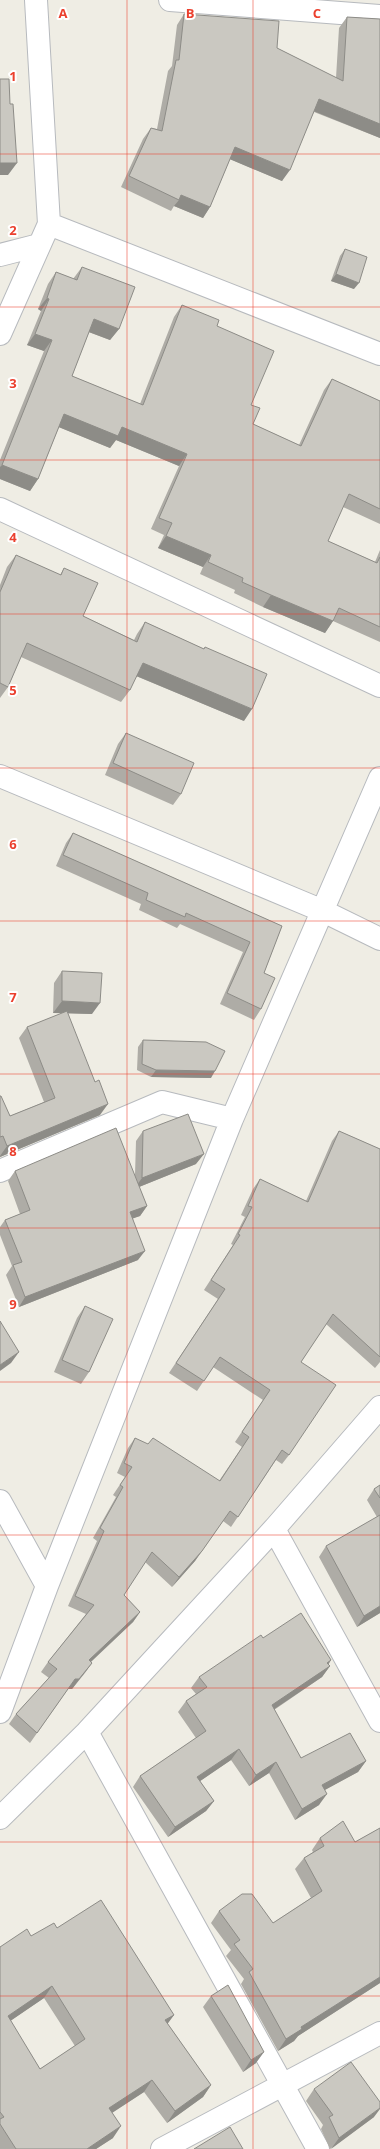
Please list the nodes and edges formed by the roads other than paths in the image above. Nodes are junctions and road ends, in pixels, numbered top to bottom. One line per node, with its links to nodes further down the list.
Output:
1 (36, 0): 4 (street)
2 (170, 0): 3 (street)
3 (380, 16)
4 (49, 224): 5 (street); 8 (street)
5 (39, 245): 6 (street); 7 (street)
6 (0, 255)
7 (0, 334)
8 (380, 354)
9 (0, 509): 10 (street)
10 (380, 686)
11 (0, 776): 13 (street)
12 (380, 778): 13 (street)
13 (323, 911): 14 (street); 15 (street)
14 (380, 939)
15 (232, 1119): 16 (street); 20 (street)
16 (0, 1171)
17 (380, 1406): 19 (street)
18 (0, 1501): 20 (street)
19 (274, 1529): 22 (street); 23 (street)
20 (47, 1586): 21 (street)
21 (0, 1712)
22 (380, 1721)
23 (87, 1732): 24 (street); 26 (street)
24 (0, 1818)
25 (380, 2033): 26 (street)
26 (283, 2085): 27 (street); 28 (street)
27 (162, 2149)
28 (318, 2149)

